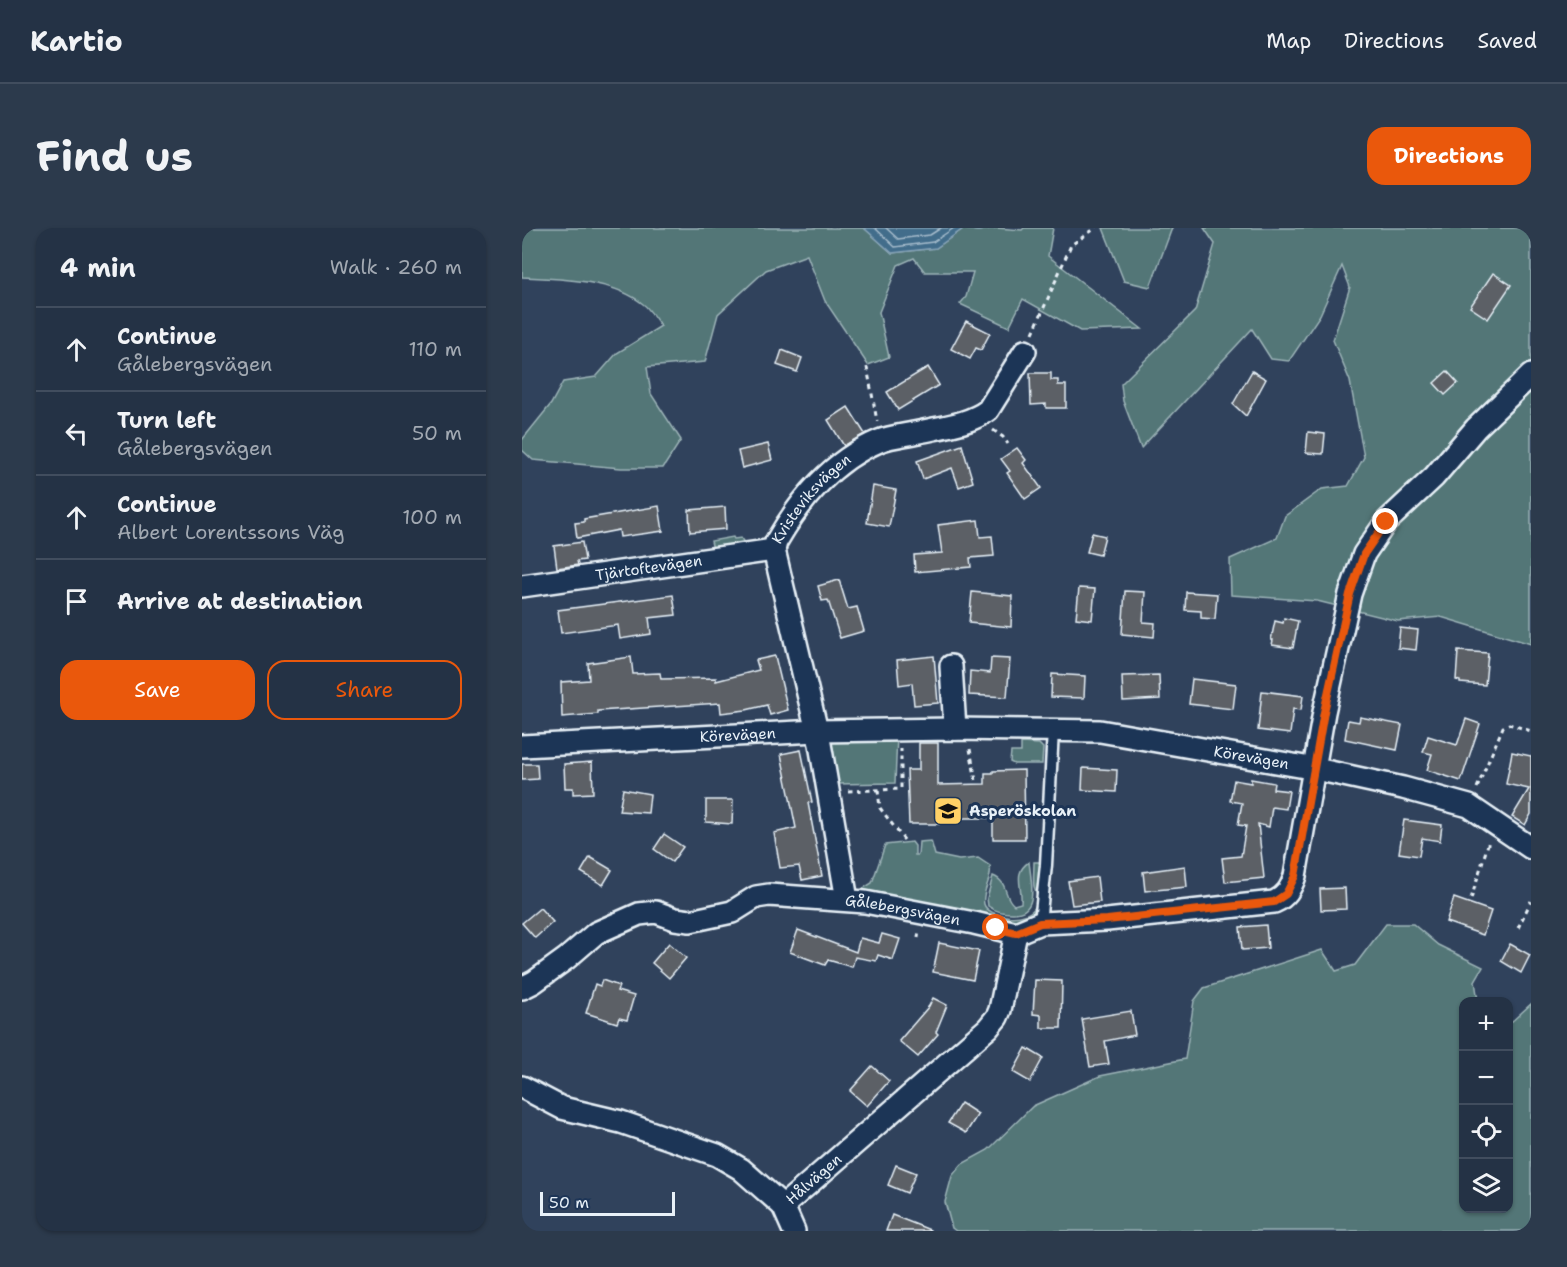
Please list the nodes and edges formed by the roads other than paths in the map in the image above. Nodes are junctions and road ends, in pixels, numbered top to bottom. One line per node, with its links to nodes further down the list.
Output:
1 (1025, 351): 3 (street, Kvisteviksvägen)
2 (1531, 375): 10 (street)
3 (774, 550): 4 (street, Tjärtoftevägen); 8 (street, Kvisteviksvägen)
4 (522, 586)
5 (951, 666): 6 (street)
6 (961, 729): 7 (street, Körevägen); 8 (street, Körevägen)
7 (1053, 730): 10 (street, Körevägen); 13 (lane)
8 (817, 731): 9 (street, Körevägen); 12 (street, Kvisteviksvägen)
9 (522, 746)
10 (1316, 769): 11 (street, Körevägen); 13 (street)
11 (1531, 848)
12 (847, 900): 14 (street, Gålebergsvägen); 15 (street, Gålebergsvägen)
13 (1040, 923): 14 (street)
14 (1016, 933): 17 (street, Hålvägen)
15 (522, 988)
16 (522, 1087): 17 (street, Hålvägen)
17 (783, 1206): 18 (street)
18 (794, 1231)

